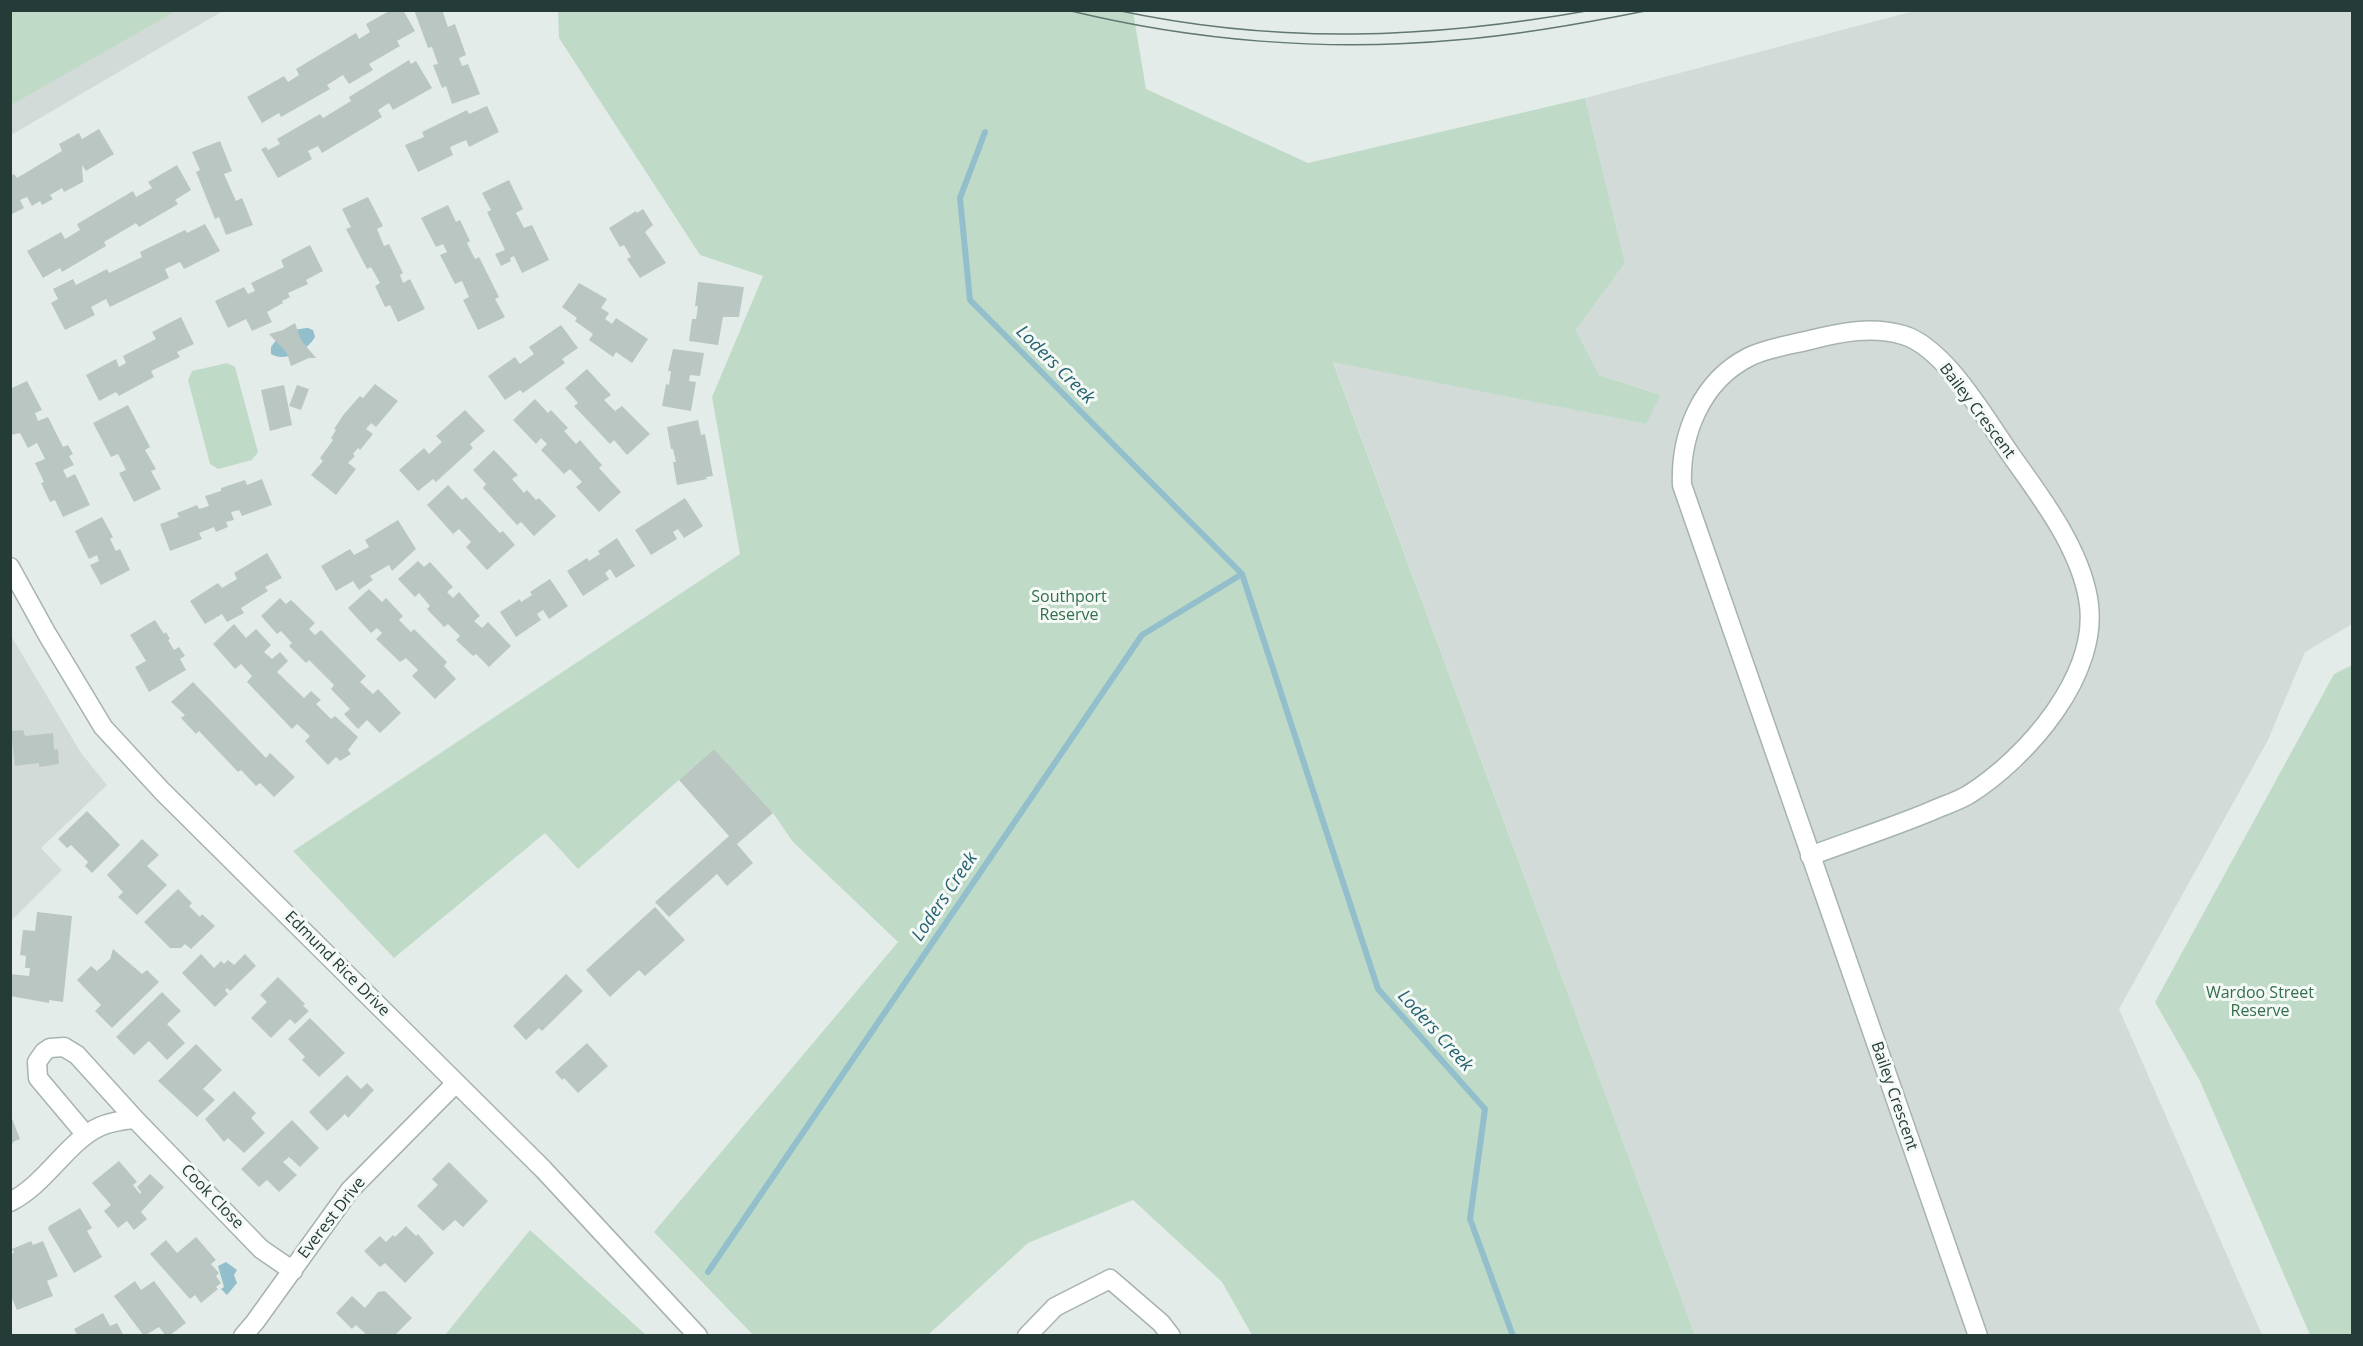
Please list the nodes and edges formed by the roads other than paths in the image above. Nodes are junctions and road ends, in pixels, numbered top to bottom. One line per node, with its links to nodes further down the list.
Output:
1 (10, 567): 3 (street, Edmund Rice Drive)
2 (1810, 856): 2 (street, Bailey Crescent); 12 (street, Bailey Crescent)
3 (456, 1083): 7 (street, Everest Drive); 9 (street, Edmund Rice Drive)
4 (135, 1119): 5 (street); 5 (street, Cook Close); 7 (street, Cook Close)
5 (86, 1135): 6 (street)
6 (10, 1202)
7 (293, 1270): 8 (street, Everest Drive)
8 (243, 1335)
9 (698, 1335)
10 (1027, 1335): 11 (street)
11 (1171, 1335)
12 (1978, 1335)

